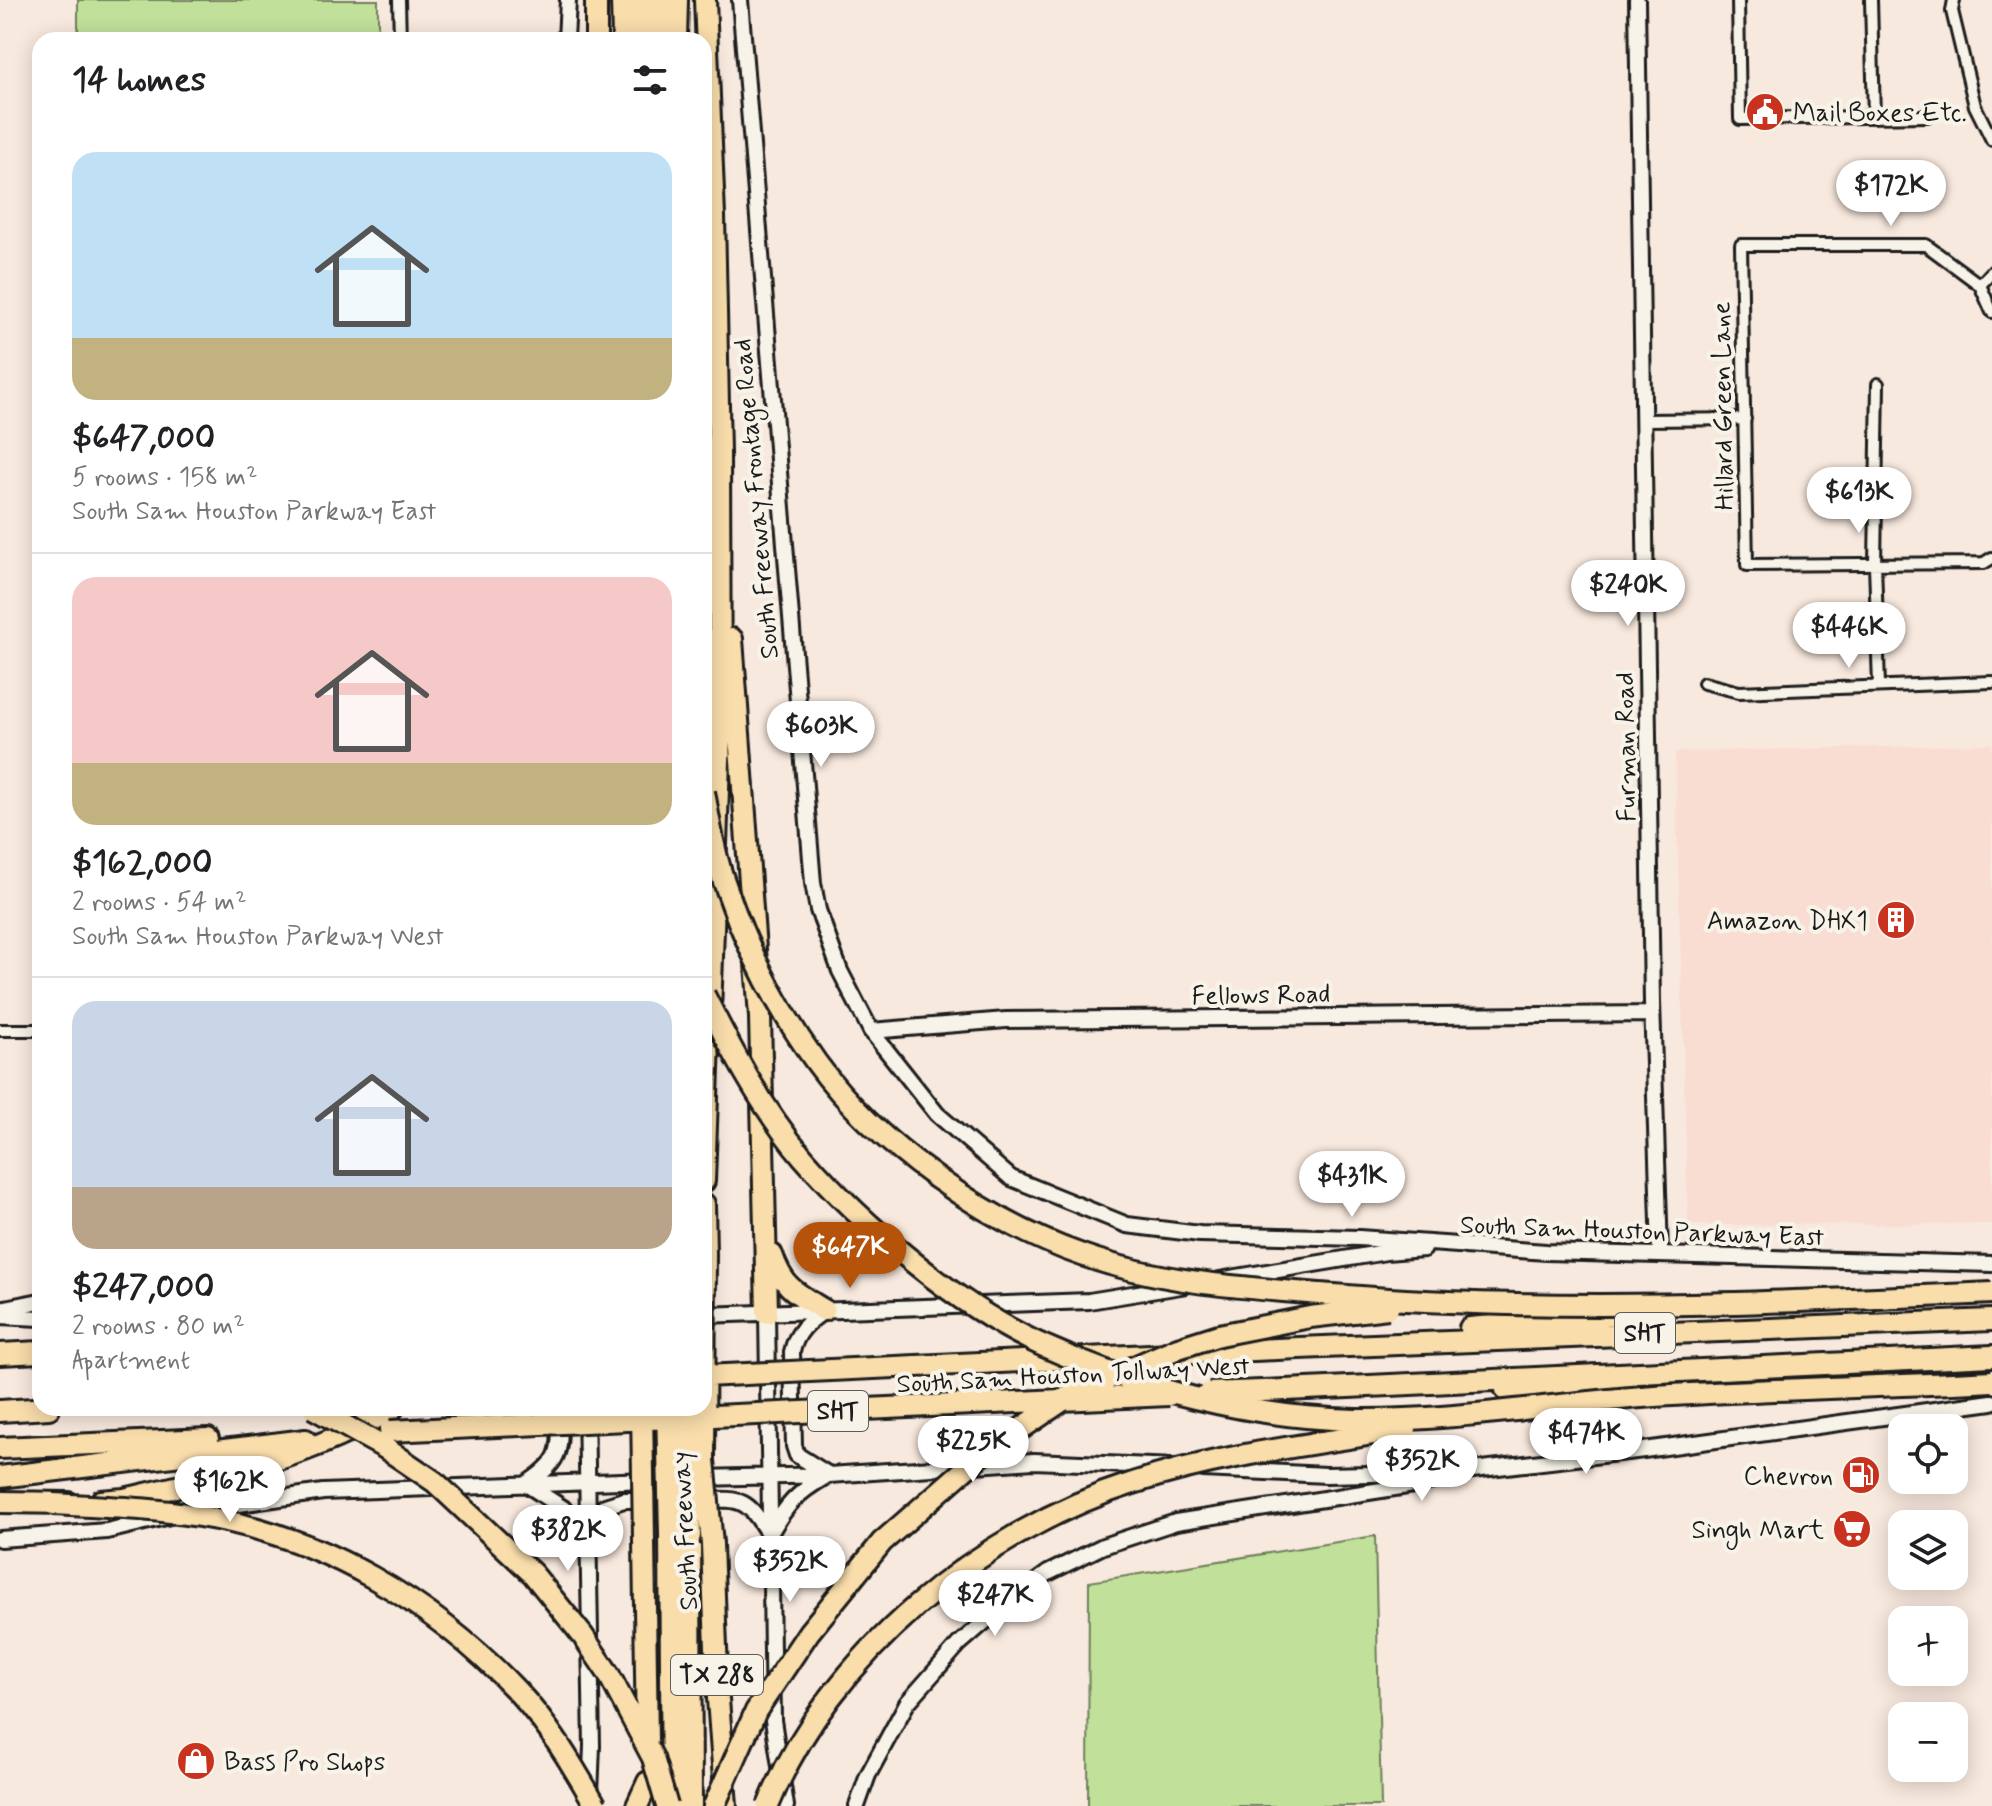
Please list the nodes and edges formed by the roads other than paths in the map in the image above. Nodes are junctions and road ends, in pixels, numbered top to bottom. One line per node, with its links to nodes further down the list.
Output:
1 (399, 0): 14 (street)
2 (568, 0): 15 (main road)
3 (596, 0): 16 (highway)
4 (622, 0): 17 (highway)
5 (640, 0): 18 (highway)
6 (657, 0): 19 (highway)
7 (676, 0): 20 (highway)
8 (705, 0): 21 (highway)
9 (740, 0): 44 (main road, South Freeway Frontage Road)
10 (1637, 0): 31 (main road, Furman Road)
11 (1738, 0): 23 (street)
12 (1871, 0): 23 (street)
13 (1954, 0): 24 (street)
14 (400, 32)
15 (566, 32)
16 (596, 32)
17 (623, 32)
18 (640, 32)
19 (668, 32)
20 (671, 32)
21 (706, 32)
22 (1927, 116): 23 (street)
23 (1874, 117)
24 (1992, 140)
25 (712, 168): 32 (highway)
26 (1992, 272): 27 (street)
27 (1980, 285): 28 (street); 30 (street, Hillard Green Lane)
28 (1992, 312)
29 (1878, 384): 34 (street)
30 (1745, 419): 31 (street); 34 (street, Hillard Green Lane)
31 (1645, 420): 41 (main road, Furman Road)
32 (719, 452): 39 (highway); 45 (highway)
33 (1992, 558): 34 (street)
34 (1875, 563): 37 (street)
35 (1992, 682): 37 (street)
36 (1704, 683): 37 (street)
37 (1879, 686)
38 (712, 828): 52 (highway, bridge)
39 (712, 956)
40 (712, 1010): 71 (highway, bridge)
41 (1652, 1014): 44 (main road, Fellows Road); 47 (main road, Furman Road)
42 (0, 1030): 43 (street)
43 (32, 1030)
44 (871, 1031): 46 (main road, South Freeway Frontage Road)
45 (765, 1235): 54 (highway); 55 (highway)
46 (1472, 1246): 47 (main road, South Sam Houston Parkway East); 54 (main road, South Sam Houston Parkway East)
47 (1660, 1253): 48 (main road, South Sam Houston Parkway East)
48 (1992, 1264)
49 (1992, 1286): 60 (highway)
50 (1992, 1293): 52 (highway, bridge)
51 (32, 1303): 53 (main road)
52 (1432, 1303): 101 (highway, bridge)
53 (0, 1309)
54 (824, 1310): 55 (main road, South Sam Houston Parkway East); 83 (main road)
55 (767, 1313): 56 (main road, South Sam Houston Parkway East); 84 (main road)
56 (712, 1315)
57 (0, 1316): 58 (main road)
58 (32, 1318)
59 (1992, 1320): 60 (highway, SHT)
60 (1301, 1348): 64 (highway, South Sam Houston Tollway West / SHT, bridge)
61 (32, 1352): 62 (highway)
62 (0, 1353)
63 (1992, 1356): 67 (highway, SHT)
64 (712, 1375)
65 (1992, 1381): 71 (highway, bridge)
66 (1992, 1389): 67 (highway)
67 (1286, 1390): 81 (highway, South Sam Houston Tollway West / SHT, bridge)
68 (1992, 1402): 82 (main road)
69 (32, 1409): 70 (highway)
70 (0, 1411)
71 (1521, 1411): 103 (highway, bridge)
72 (327, 1416): 99 (highway, bridge)
73 (377, 1416): 89 (highway, bridge)
74 (559, 1416): 87 (main road)
75 (586, 1416): 86 (main road)
76 (642, 1416): 94 (highway, South Freeway / TX 288, bridge)
77 (668, 1416): 90 (highway, bridge)
78 (687, 1416): 90 (highway, bridge)
79 (704, 1416): 102 (highway, South Freeway / TX 288, bridge)
80 (0, 1448): 81 (highway)
81 (69, 1456): 85 (highway)
82 (1456, 1472): 83 (main road); 105 (main road)
83 (829, 1475): 84 (main road); 91 (main road)
84 (769, 1476): 86 (main road); 91 (main road)
85 (0, 1477)
86 (587, 1481): 87 (main road); 92 (main road)
87 (526, 1484): 92 (main road); 93 (main road)
88 (0, 1502): 89 (highway)
89 (53, 1504): 96 (highway, bridge)
90 (680, 1535): 99 (highway); 100 (highway)
91 (769, 1535): 92 (main road); 104 (main road)
92 (587, 1536): 95 (main road)
93 (0, 1539)
94 (648, 1782): 97 (highway); 98 (highway, South Freeway / TX 288)
95 (589, 1806)
96 (596, 1806)
97 (637, 1806)
98 (647, 1806)
99 (670, 1806)
100 (691, 1806)
101 (714, 1806)
102 (726, 1806)
103 (768, 1806)
104 (786, 1806)
105 (857, 1806)

